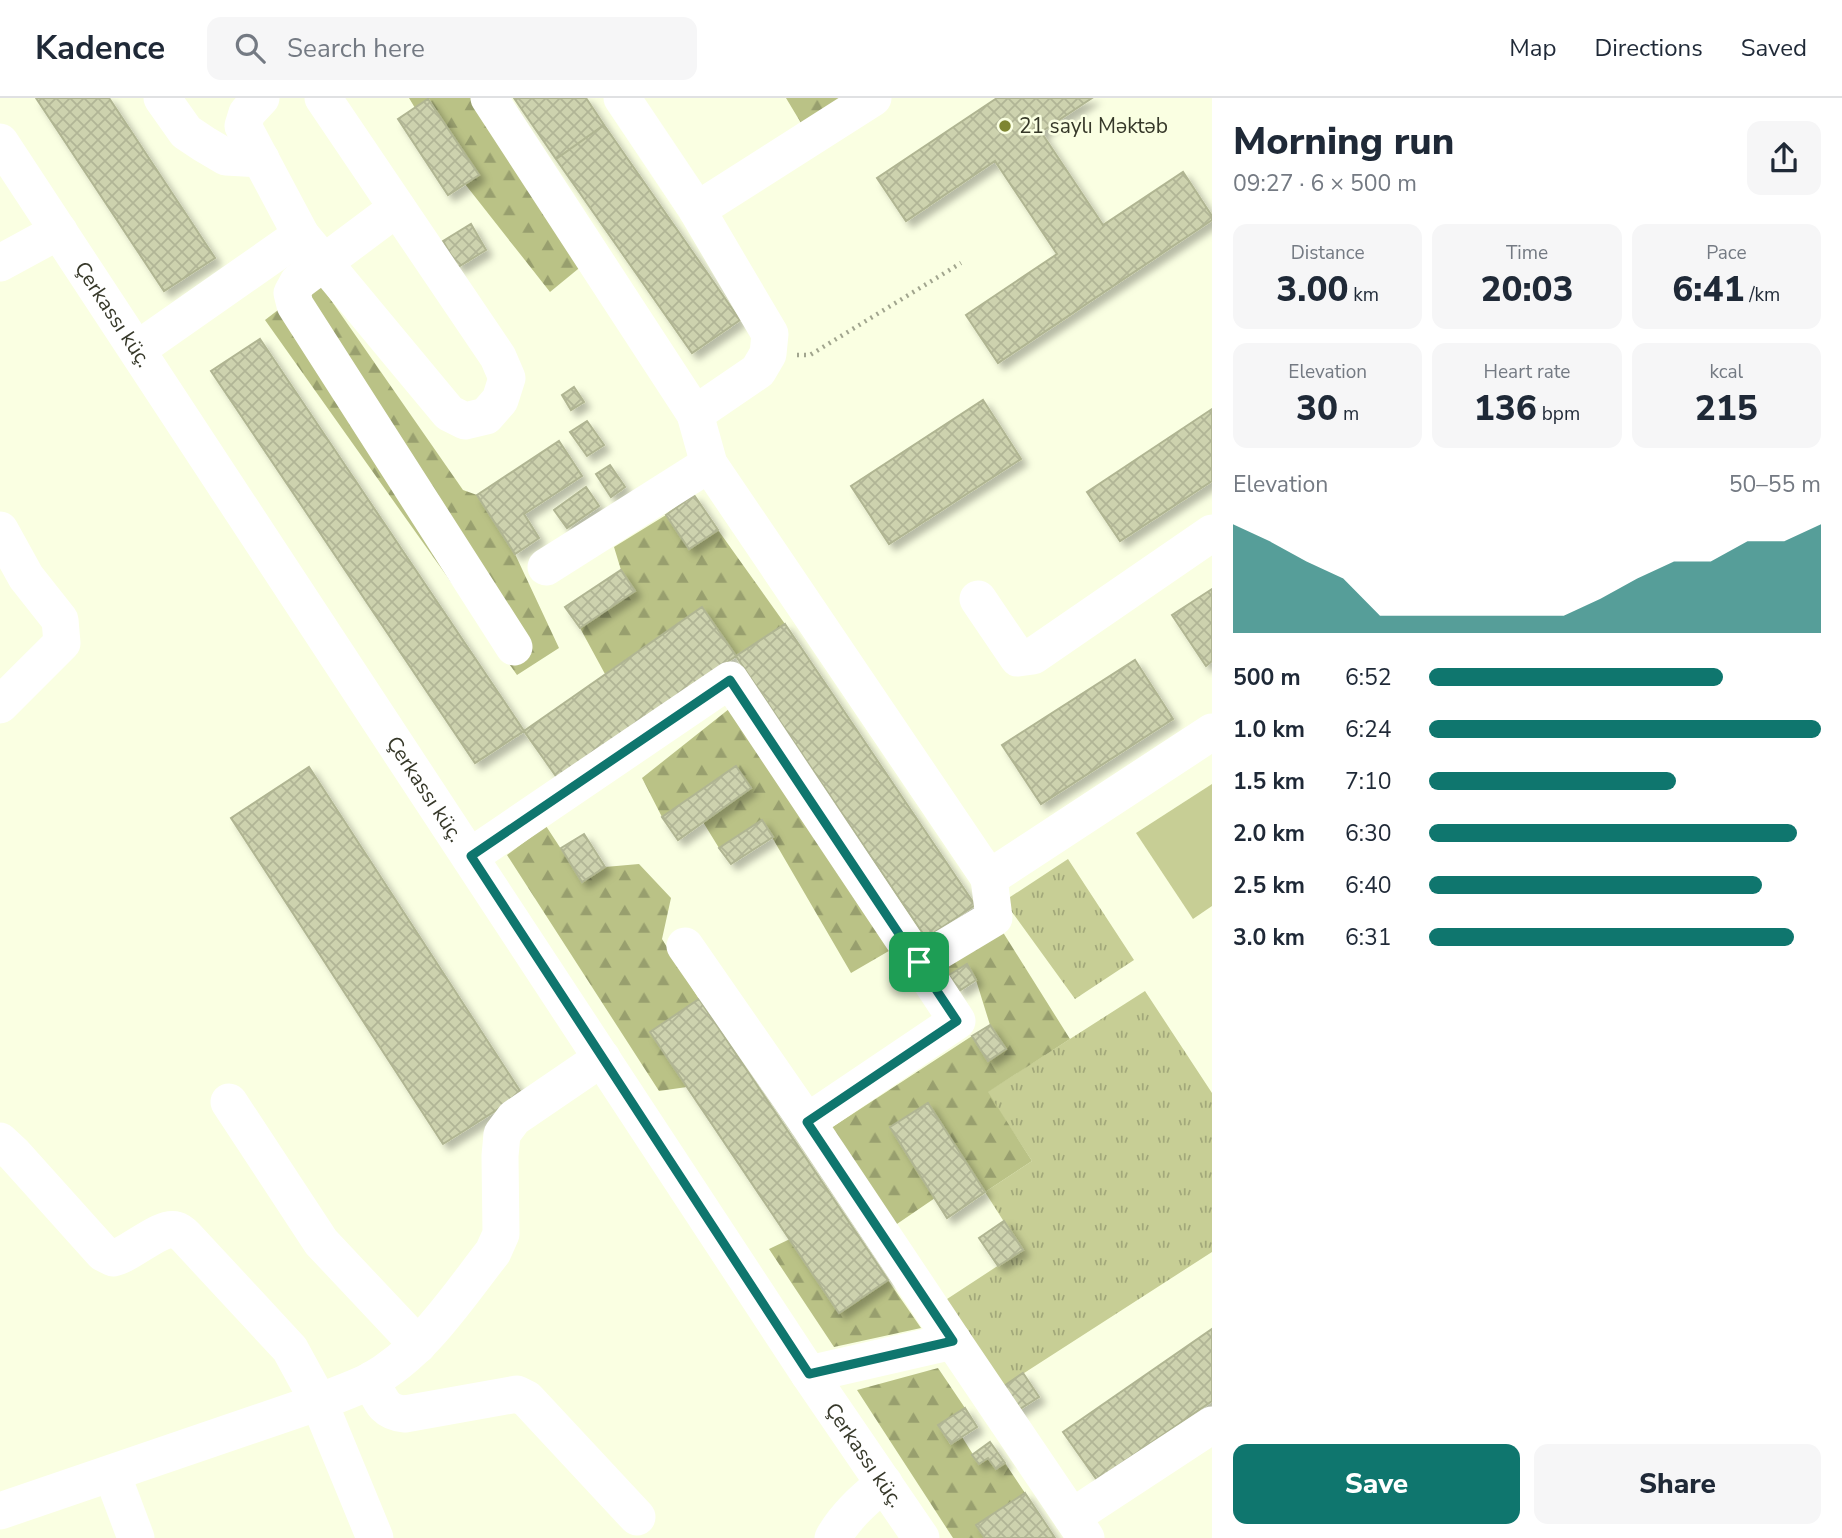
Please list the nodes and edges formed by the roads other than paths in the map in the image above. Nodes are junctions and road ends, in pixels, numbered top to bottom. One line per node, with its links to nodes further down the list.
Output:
1 (162, 98): 8 (street)
2 (261, 98): 8 (street)
3 (323, 98): 9 (street)
4 (489, 98): 15 (street)
5 (622, 98): 10 (street)
6 (873, 98): 10 (street)
7 (0, 142): 11 (street, Çerkassı küç.)
8 (261, 159): 12 (street)
9 (397, 208): 12 (street); 12 (street)
10 (697, 210): 15 (street)
11 (58, 231): 13 (street); 14 (street, Çerkassı küç.)
12 (312, 249): 14 (street); 21 (street)
13 (0, 263)
14 (138, 349): 24 (street, Çerkassı küç.)
15 (695, 414): 16 (street)
16 (709, 464): 19 (street); 25 (street)
17 (0, 530): 22 (street)
18 (1212, 533): 20 (street)
19 (546, 567)
20 (978, 599)
21 (514, 647)
22 (0, 705)
23 (1212, 732): 25 (street)
24 (471, 856): 27 (street); 28 (street, Çerkassı küç.)
25 (989, 878): 27 (street)
26 (685, 946): 30 (street)
27 (919, 962): 30 (street)
28 (602, 1058): 33 (street); 34 (street, Çerkassı küç.)
29 (229, 1102): 33 (street)
30 (807, 1122): 32 (street)
31 (0, 1141): 36 (street)
32 (953, 1341): 34 (street); 42 (street)
33 (418, 1345): 35 (street)
34 (809, 1374): 39 (street, Çerkassı küç.)
35 (371, 1380): 36 (street); 41 (street)
36 (319, 1402): 38 (street); 44 (street)
37 (1212, 1425): 42 (street)
38 (112, 1474): 40 (street); 43 (street)
39 (884, 1483): 45 (street); 46 (street, Çerkassı küç.)
40 (0, 1511)
41 (637, 1517)
42 (1079, 1528)
43 (136, 1538)
44 (375, 1538)
45 (832, 1538)
46 (921, 1538)

